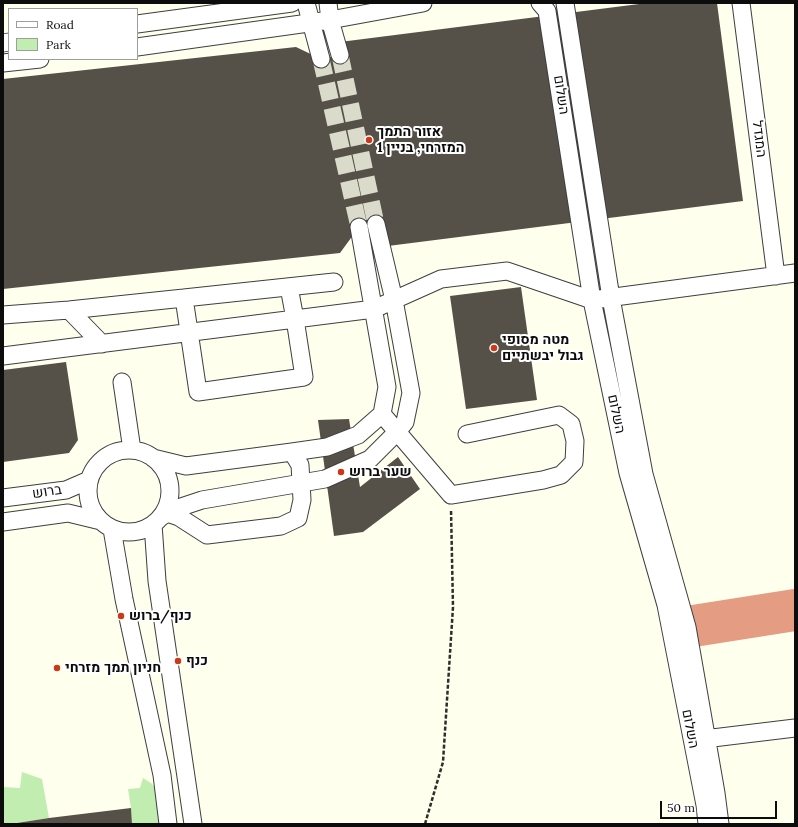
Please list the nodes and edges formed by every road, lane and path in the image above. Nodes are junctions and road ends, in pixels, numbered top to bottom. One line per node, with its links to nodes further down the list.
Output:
1 (292, 3): 10 (street)
2 (306, 3): 9 (street)
3 (328, 3): 8 (street)
4 (423, 3): 8 (street)
5 (540, 3): 25 (street, השלום)
6 (565, 3): 23 (street)
7 (741, 3): 19 (street, המגדל)
8 (330, 20): 9 (street); 12 (street)
9 (311, 22): 11 (street); 13 (street)
10 (138, 24)
11 (138, 46)
12 (340, 55)
13 (321, 59)
14 (31, 60): 15 (street)
15 (3, 63)
16 (376, 224): 24 (street)
17 (359, 227): 26 (street)
18 (795, 273): 19 (street)
19 (776, 276): 23 (street)
20 (334, 282): 21 (street)
21 (289, 287): 22 (street); 29 (street)
22 (184, 298): 27 (street); 30 (street)
23 (611, 298): 25 (street); 48 (street)
24 (394, 300): 25 (street); 26 (street); 35 (street)
25 (592, 300): 48 (street, השלום)
26 (374, 309): 29 (street); 34 (street)
27 (70, 310): 28 (street); 31 (street)
28 (3, 315)
29 (296, 320): 30 (street); 30 (street)
30 (189, 333): 31 (street)
31 (102, 344): 32 (street)
32 (3, 356)
33 (122, 382): 37 (street)
34 (382, 414): 35 (street); 38 (street)
35 (398, 432): 41 (street); 42 (street)
36 (467, 434): 42 (street)
37 (132, 450): 39 (street); 40 (street)
38 (292, 452): 39 (street); 41 (street)
39 (153, 458): 44 (street)
40 (89, 480): 43 (street, ברוש); 46 (street)
41 (302, 484): 44 (street); 44 (street)
42 (451, 495): 51 (path)
43 (3, 498)
44 (160, 518): 46 (street); 50 (street)
45 (3, 522): 46 (street)
46 (106, 525): 49 (street)
47 (795, 728): 48 (street)
48 (700, 740): 52 (street, השלום); 53 (street)
49 (168, 824)
50 (193, 824)
51 (425, 824)
52 (707, 824)
53 (720, 824)

